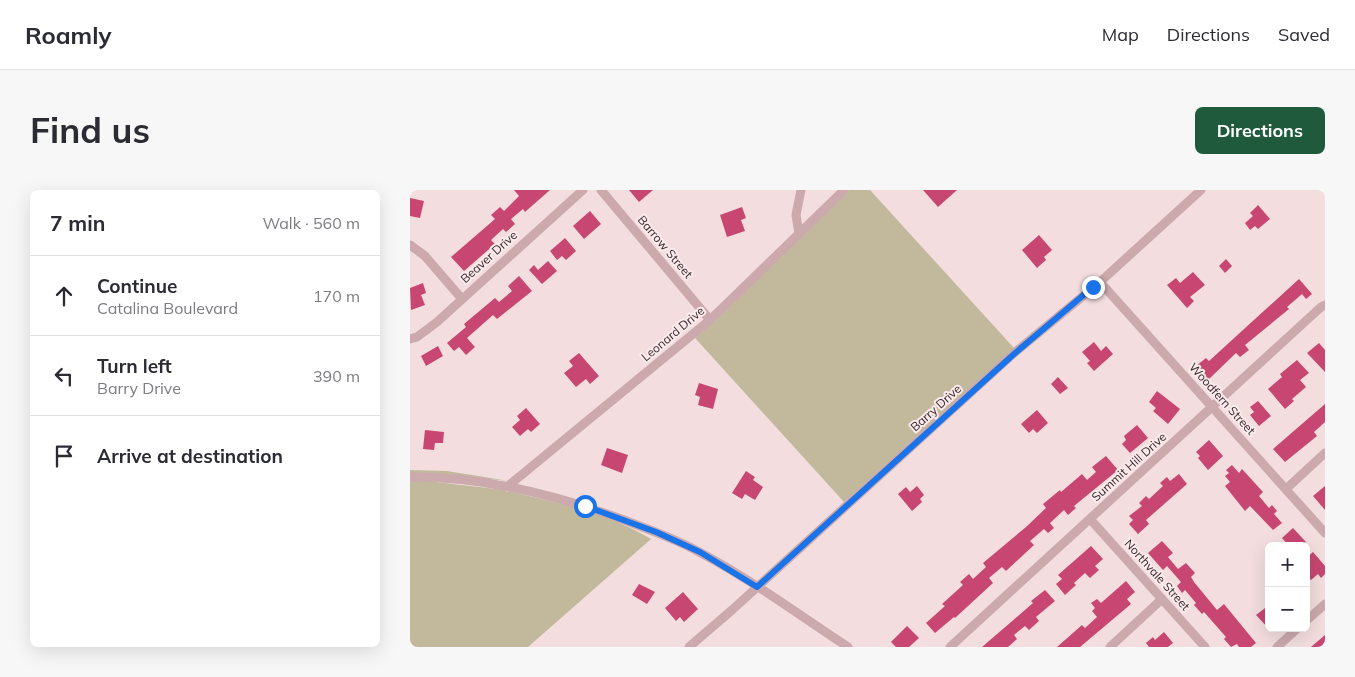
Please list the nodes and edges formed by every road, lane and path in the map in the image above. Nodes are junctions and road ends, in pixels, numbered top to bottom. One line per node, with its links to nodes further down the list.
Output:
1 (583, 190): 9 (street, Beaver Drive)
2 (601, 190): 11 (street, Barrow Street)
3 (801, 190): 6 (street)
4 (844, 190): 6 (street, Leonard Drive)
5 (1201, 190): 8 (street, Barry Drive)
6 (799, 234): 11 (street, Leonard Drive)
7 (410, 245): 9 (street)
8 (1100, 282): 13 (street, Woodfern Street); 20 (street, Barry Drive)
9 (462, 298): 12 (street, Beaver Drive)
10 (1325, 305): 13 (street, Summit Hill Drive)
11 (710, 320): 16 (street, Leonard Drive)
12 (410, 339)
13 (1213, 407): 17 (street, Woodfern Street); 18 (street, Summit Hill Drive)
14 (1325, 453): 17 (street)
15 (410, 477): 16 (street)
16 (508, 486): 20 (street)
17 (1286, 489): 19 (street, Woodfern Street)
18 (1090, 519): 21 (street, Northvale Street); 27 (street, Summit Hill Drive)
19 (1325, 533)
20 (757, 587): 25 (street, Barry Drive); 26 (street)
21 (1162, 599): 28 (street); 29 (street, Northvale Street)
22 (1325, 605): 23 (street)
23 (1310, 618)
24 (1294, 632): 30 (street)
25 (689, 647)
26 (848, 647)
27 (950, 647)
28 (1110, 647)
29 (1205, 647)
30 (1277, 647)

